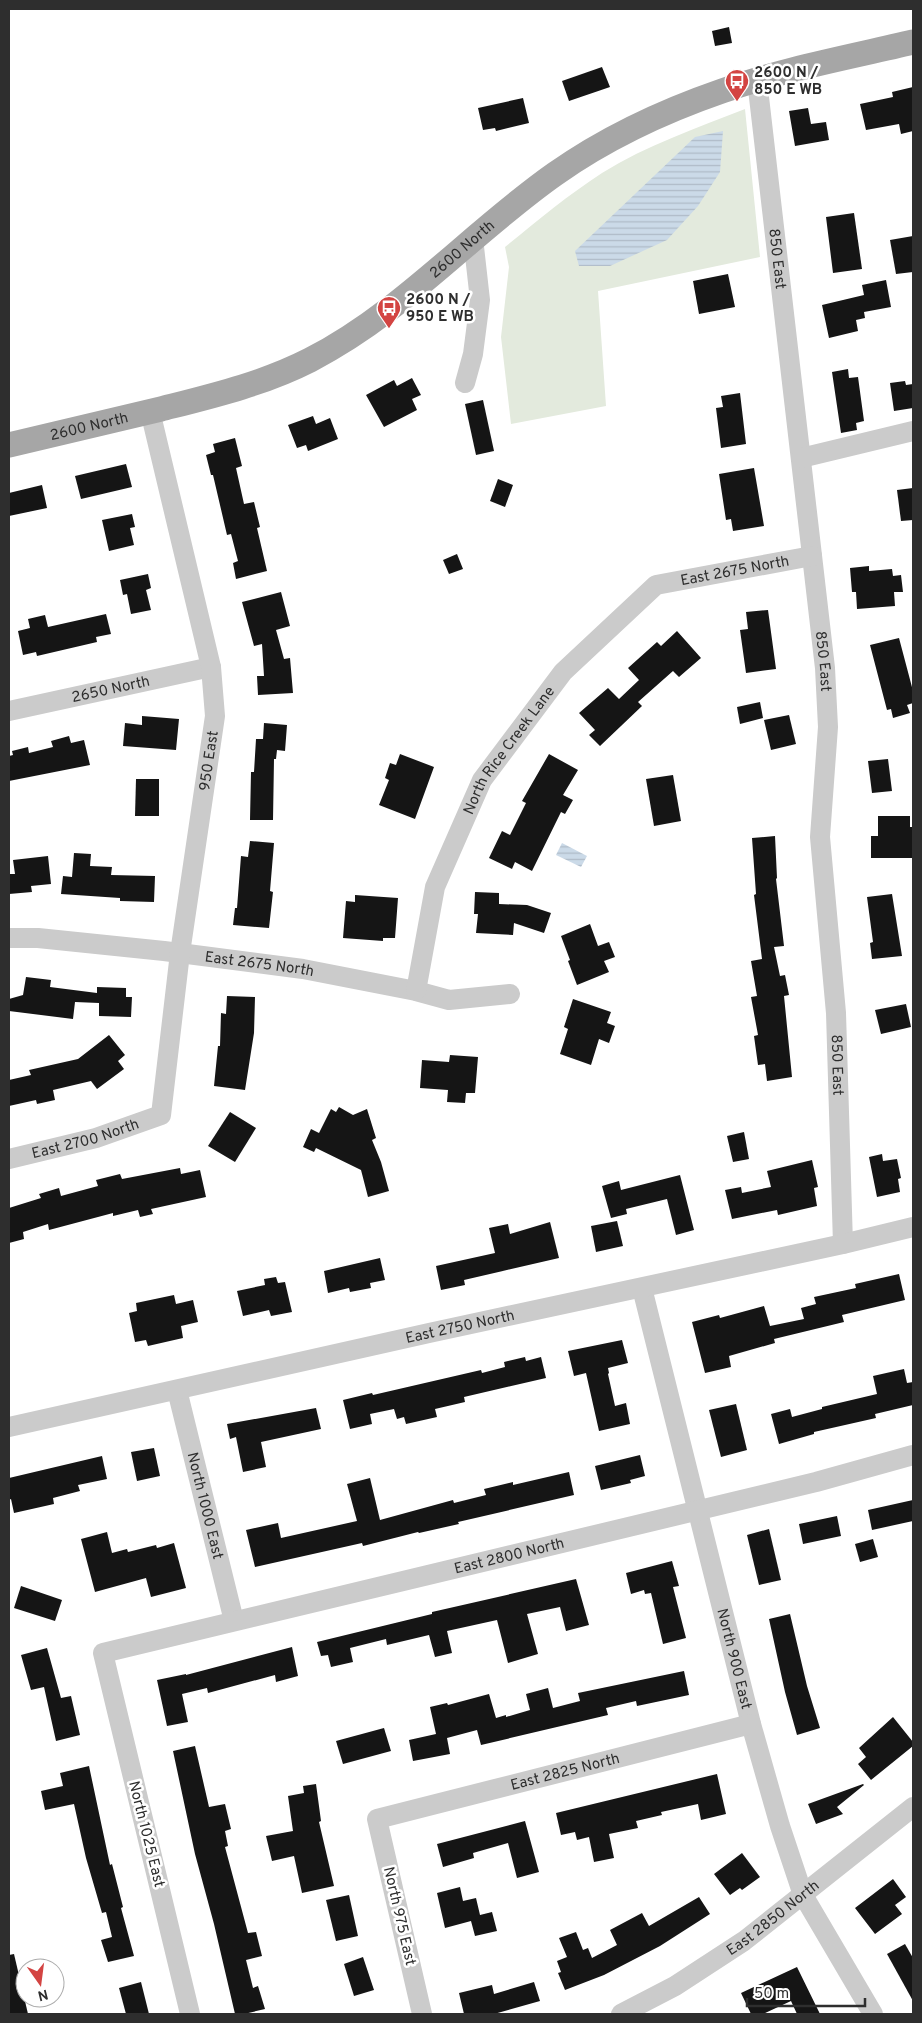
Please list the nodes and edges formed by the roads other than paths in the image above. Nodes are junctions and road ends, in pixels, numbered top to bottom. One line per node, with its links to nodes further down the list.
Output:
1 (913, 42): 2 (main road, 2600 North)
2 (758, 80): 3 (main road, 2600 North); 8 (street, 850 East)
3 (473, 238): 4 (street); 5 (main road, 2600 North)
4 (465, 383)
5 (150, 411): 7 (main road, 2600 North); 11 (street, 950 East)
6 (913, 431): 8 (street)
7 (9, 445)
8 (801, 458): 9 (street, 850 East)
9 (812, 556): 10 (street, East 2675 North); 20 (street, 850 East)
10 (656, 585): 15 (street, North Rice Creek Lane)
11 (211, 666): 12 (street, 2650 North); 14 (street, 950 East)
12 (9, 711)
13 (9, 938): 14 (street, East 2675 North)
14 (180, 953): 15 (street, East 2675 North); 17 (street, 950 East)
15 (416, 991): 16 (street, East 2675 North)
16 (510, 994)
17 (160, 1115): 18 (street, East 2700 North)
18 (9, 1159)
19 (913, 1227): 20 (street, East 2750 North)
20 (843, 1244): 21 (street, East 2750 North)
21 (642, 1288): 22 (street, East 2750 North); 25 (street, North 900 East)
22 (177, 1390): 23 (street, East 2750 North); 26 (street, North 1000 East)
23 (9, 1427)
24 (913, 1455): 25 (street, East 2800 North)
25 (697, 1510): 26 (street, East 2800 North); 28 (street, North 900 East)
26 (234, 1622): 27 (street, East 2800 North)
27 (103, 1653): 32 (street, North 1025 East)
28 (751, 1724): 30 (street, East 2825 North); 31 (street, North 900 East)
29 (913, 1807): 31 (street, East 2850 North)
30 (378, 1819): 33 (street, North 975 East)
31 (804, 1895): 34 (street, East 2850 North); 35 (street, North 900 East)
32 (190, 2014)
33 (422, 2014)
34 (621, 2014)
35 (873, 2014)

